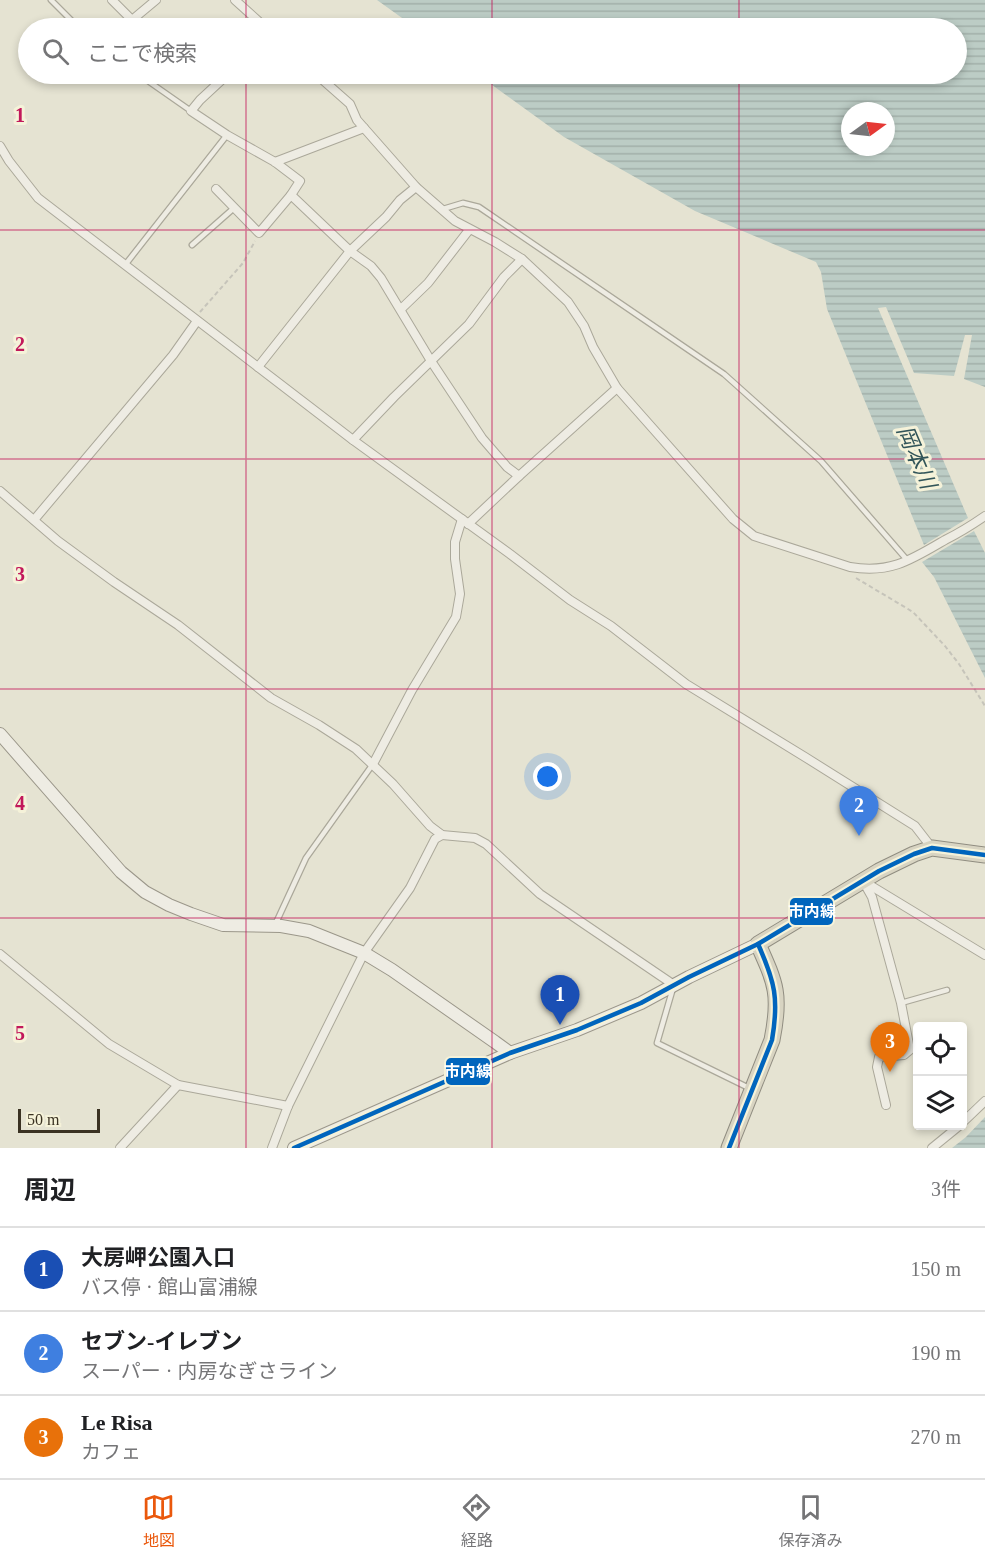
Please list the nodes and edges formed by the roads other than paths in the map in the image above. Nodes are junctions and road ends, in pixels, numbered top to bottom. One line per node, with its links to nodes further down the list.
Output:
1 (51, 0): 5 (lane)
2 (112, 0): 6 (street)
3 (156, 0): 7 (street)
4 (235, 0): 8 (street)
5 (68, 18)
6 (129, 18)
7 (135, 18)
8 (255, 18)
9 (152, 84): 12 (lane)
10 (217, 84): 12 (street)
11 (327, 84): 13 (street)
12 (191, 111): 14 (street)
13 (364, 128): 16 (street); 17 (street)
14 (227, 135): 16 (street); 26 (lane)
15 (0, 146): 26 (street)
16 (275, 162): 19 (street)
17 (416, 187): 21 (street); 24 (street)
18 (216, 189): 20 (street)
19 (291, 195): 20 (street); 24 (street)
20 (234, 208): 23 (lane)
21 (441, 210): 22 (street); 38 (lane)
22 (469, 230): 25 (street); 27 (street)
23 (192, 244)
24 (350, 251): 27 (street); 30 (street)
25 (522, 258): 29 (street); 31 (street)
26 (125, 265): 28 (street)
27 (401, 309): 29 (street)
28 (196, 320): 30 (street); 36 (street)
29 (431, 362): 32 (street); 33 (street)
30 (258, 368): 32 (street)
31 (617, 388): 33 (street); 38 (street)
32 (353, 440): 37 (street)
33 (519, 476): 37 (street)
34 (0, 491): 36 (street)
35 (983, 519): 38 (street)
36 (34, 520): 40 (street)
37 (465, 522): 40 (street); 42 (street)
38 (911, 560)
39 (0, 734): 45 (street)
40 (372, 764): 41 (street); 45 (lane)
41 (442, 835): 47 (street); 50 (street)
42 (932, 848): 43 (highway); 44 (highway)
43 (985, 855)
44 (863, 881): 46 (highway); 49 (street); 52 (street)
45 (275, 926): 47 (street)
46 (758, 945): 50 (street); 55 (highway)
47 (364, 953): 53 (street); 58 (street)
48 (0, 954): 54 (street)
49 (985, 955)
50 (674, 985): 53 (street); 55 (lane)
51 (947, 990): 52 (lane)
52 (902, 1003): 57 (street)
53 (510, 1053): 63 (street)
54 (178, 1085): 58 (street); 61 (street)
55 (752, 1090): 64 (highway)
56 (985, 1101): 59 (street)
57 (886, 1104)
58 (288, 1106): 62 (street)
59 (967, 1118)
60 (954, 1130): 65 (street)
61 (120, 1148)
62 (272, 1148)
63 (294, 1148)
64 (729, 1148)
65 (932, 1148)

